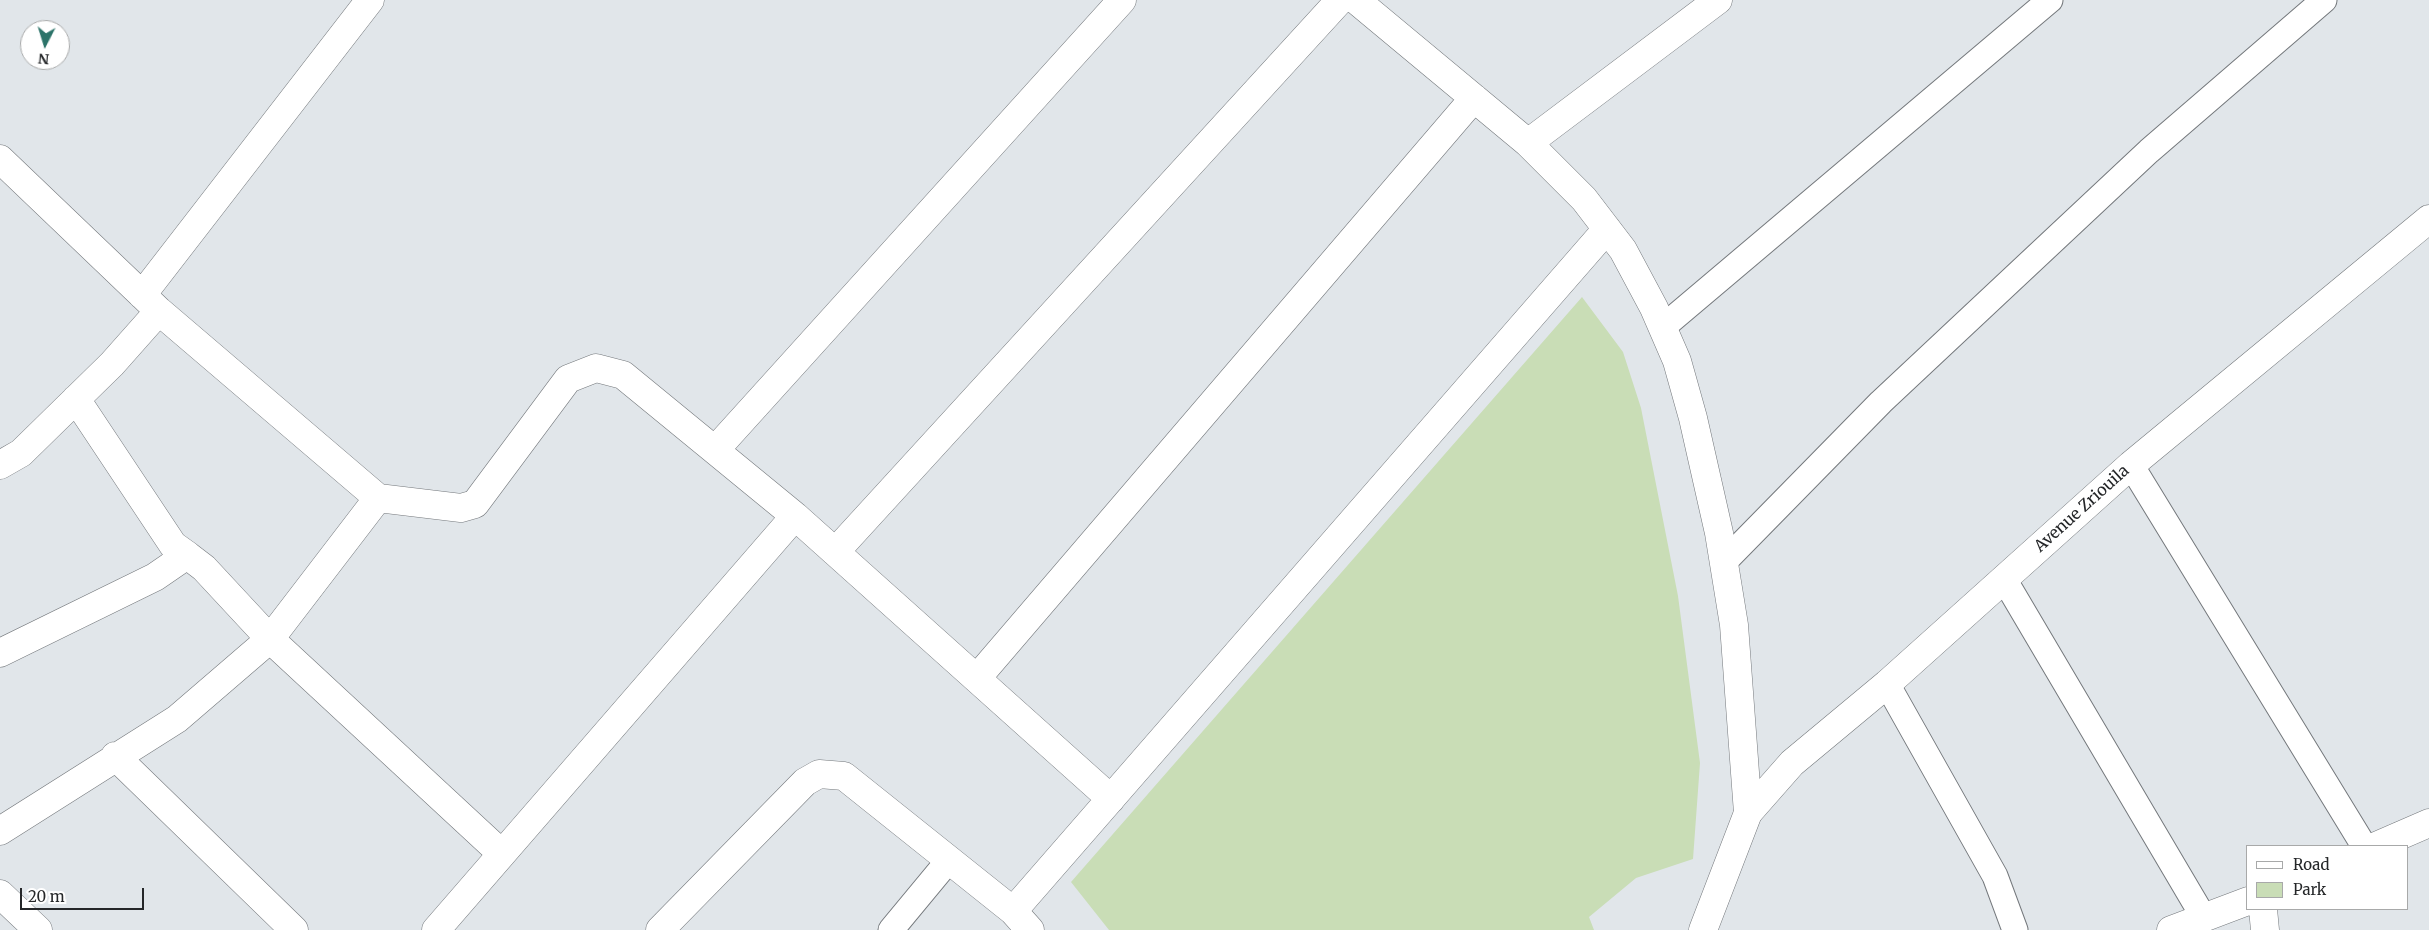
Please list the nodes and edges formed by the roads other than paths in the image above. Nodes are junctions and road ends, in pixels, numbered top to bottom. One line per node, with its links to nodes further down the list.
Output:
1 (370, 0): 13 (street)
2 (1122, 0): 16 (street)
3 (1340, 0): 21 (street)
4 (1356, 0): 8 (street)
5 (1718, 0): 9 (street)
6 (2050, 0): 14 (lane)
7 (2324, 0): 23 (lane)
8 (1474, 98): 9 (street); 27 (street)
9 (1528, 143): 12 (street)
10 (0, 159): 13 (street)
11 (2429, 220): 18 (street, Avenue Zriouila)
12 (1607, 229): 14 (street); 30 (street)
13 (150, 303): 15 (street); 19 (street)
14 (1663, 327): 23 (street)
15 (76, 399): 17 (street); 22 (street)
16 (716, 450): 19 (street); 20 (street)
17 (0, 465)
18 (2131, 465): 24 (street, Avenue Zriouila); 34 (lane)
19 (378, 498): 25 (street)
20 (796, 516): 21 (street); 36 (street)
21 (836, 551): 27 (street)
22 (187, 555): 25 (street); 26 (street)
23 (1724, 562): 31 (street)
24 (2004, 579): 28 (street, Avenue Zriouila); 41 (lane)
25 (270, 639): 29 (street); 36 (street)
26 (0, 654)
27 (977, 678): 30 (street)
28 (1887, 684): 31 (street, Avenue Zriouila); 49 (lane)
29 (115, 756): 33 (street); 44 (street)
30 (1111, 799): 42 (street)
31 (1748, 813): 48 (street)
32 (2429, 823): 35 (street)
33 (0, 831)
34 (2363, 845)
35 (2378, 845)
36 (502, 854): 45 (street)
37 (949, 860): 42 (street); 46 (street); 47 (lane)
38 (0, 894): 43 (street)
39 (2246, 903): 41 (street)
40 (2263, 910): 51 (street)
41 (2204, 918): 50 (street)
42 (1021, 920)
43 (38, 930)
44 (294, 930)
45 (436, 930)
46 (660, 930)
47 (891, 930)
48 (1703, 930)
49 (2015, 930)
50 (2171, 930)
51 (2265, 930)

